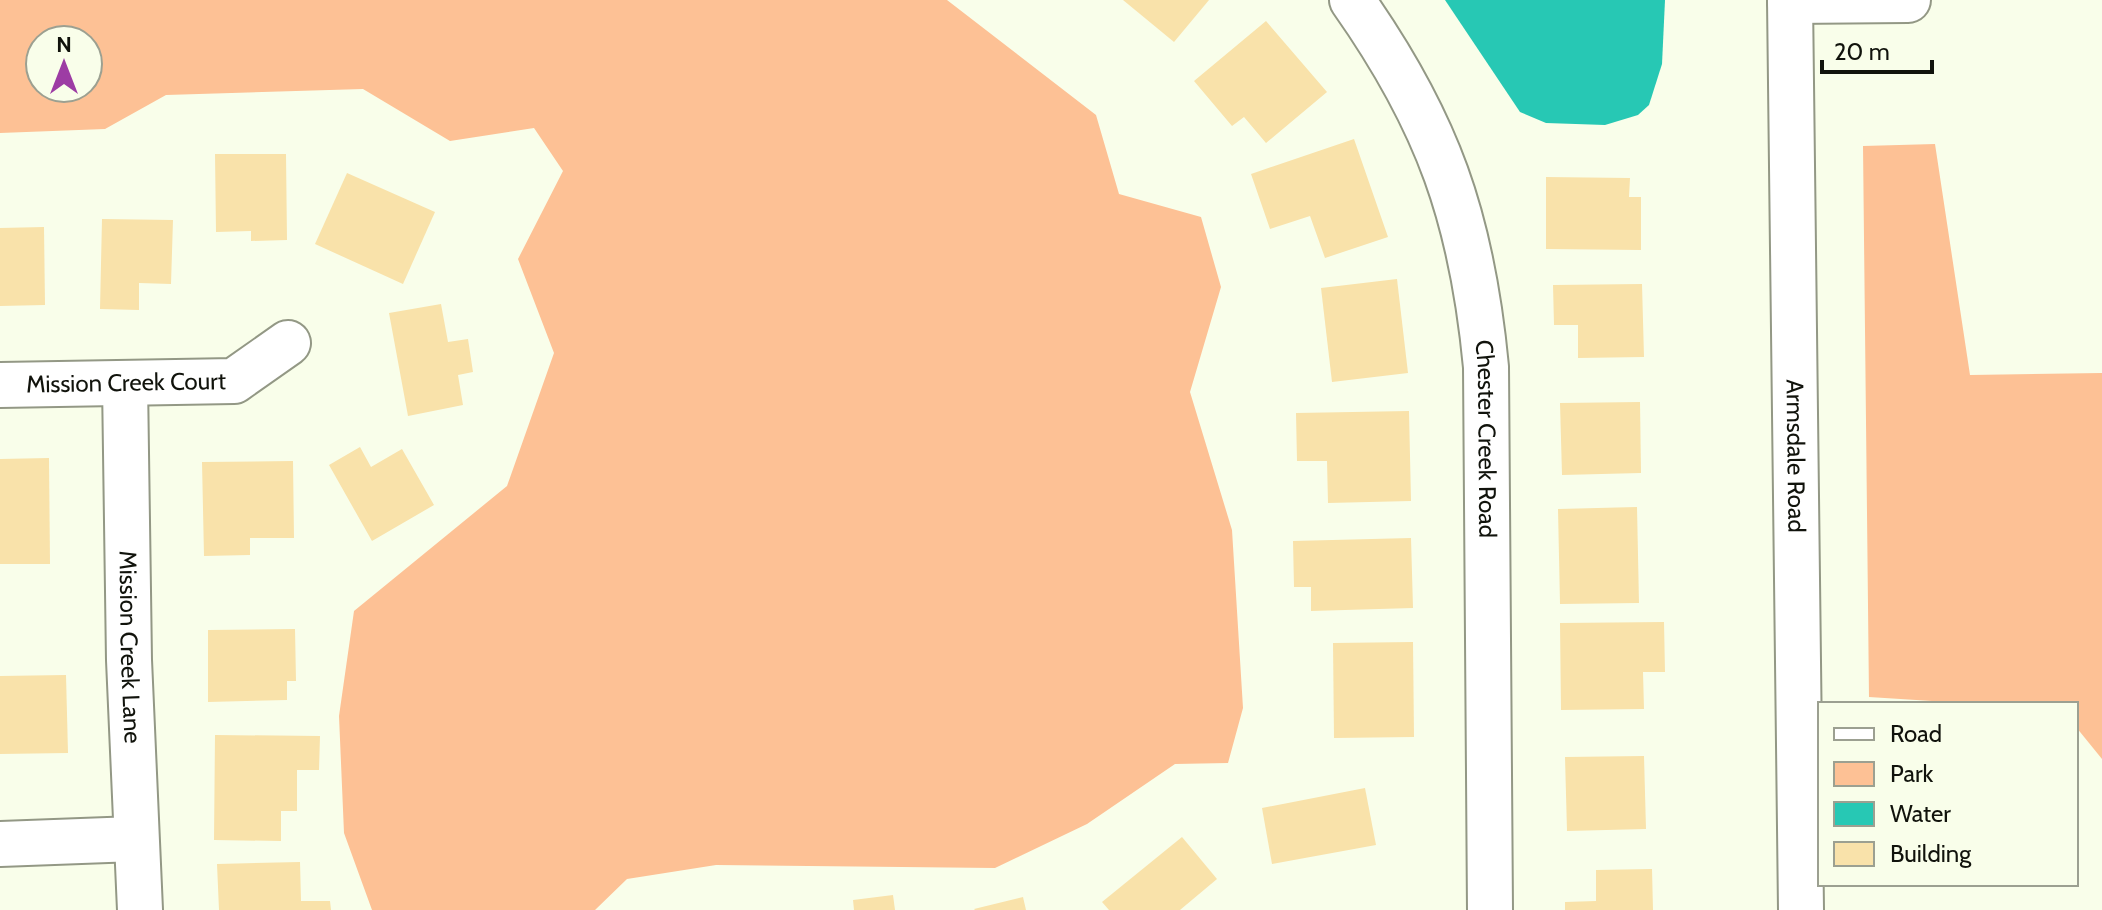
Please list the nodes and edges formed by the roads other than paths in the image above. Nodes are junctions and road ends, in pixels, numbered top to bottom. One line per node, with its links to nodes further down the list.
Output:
1 (1352, 0): 10 (street, Chester Creek Road)
2 (1908, 0): 3 (street)
3 (1790, 1): 11 (street, Armsdale Road)
4 (288, 343): 5 (street, Mission Creek Court)
5 (125, 383): 6 (street, Mission Creek Court); 7 (street, Mission Creek Lane)
6 (0, 385)
7 (135, 839): 8 (street); 9 (street, Mission Creek Lane)
8 (0, 844)
9 (140, 910)
10 (1490, 910)
11 (1801, 910)

